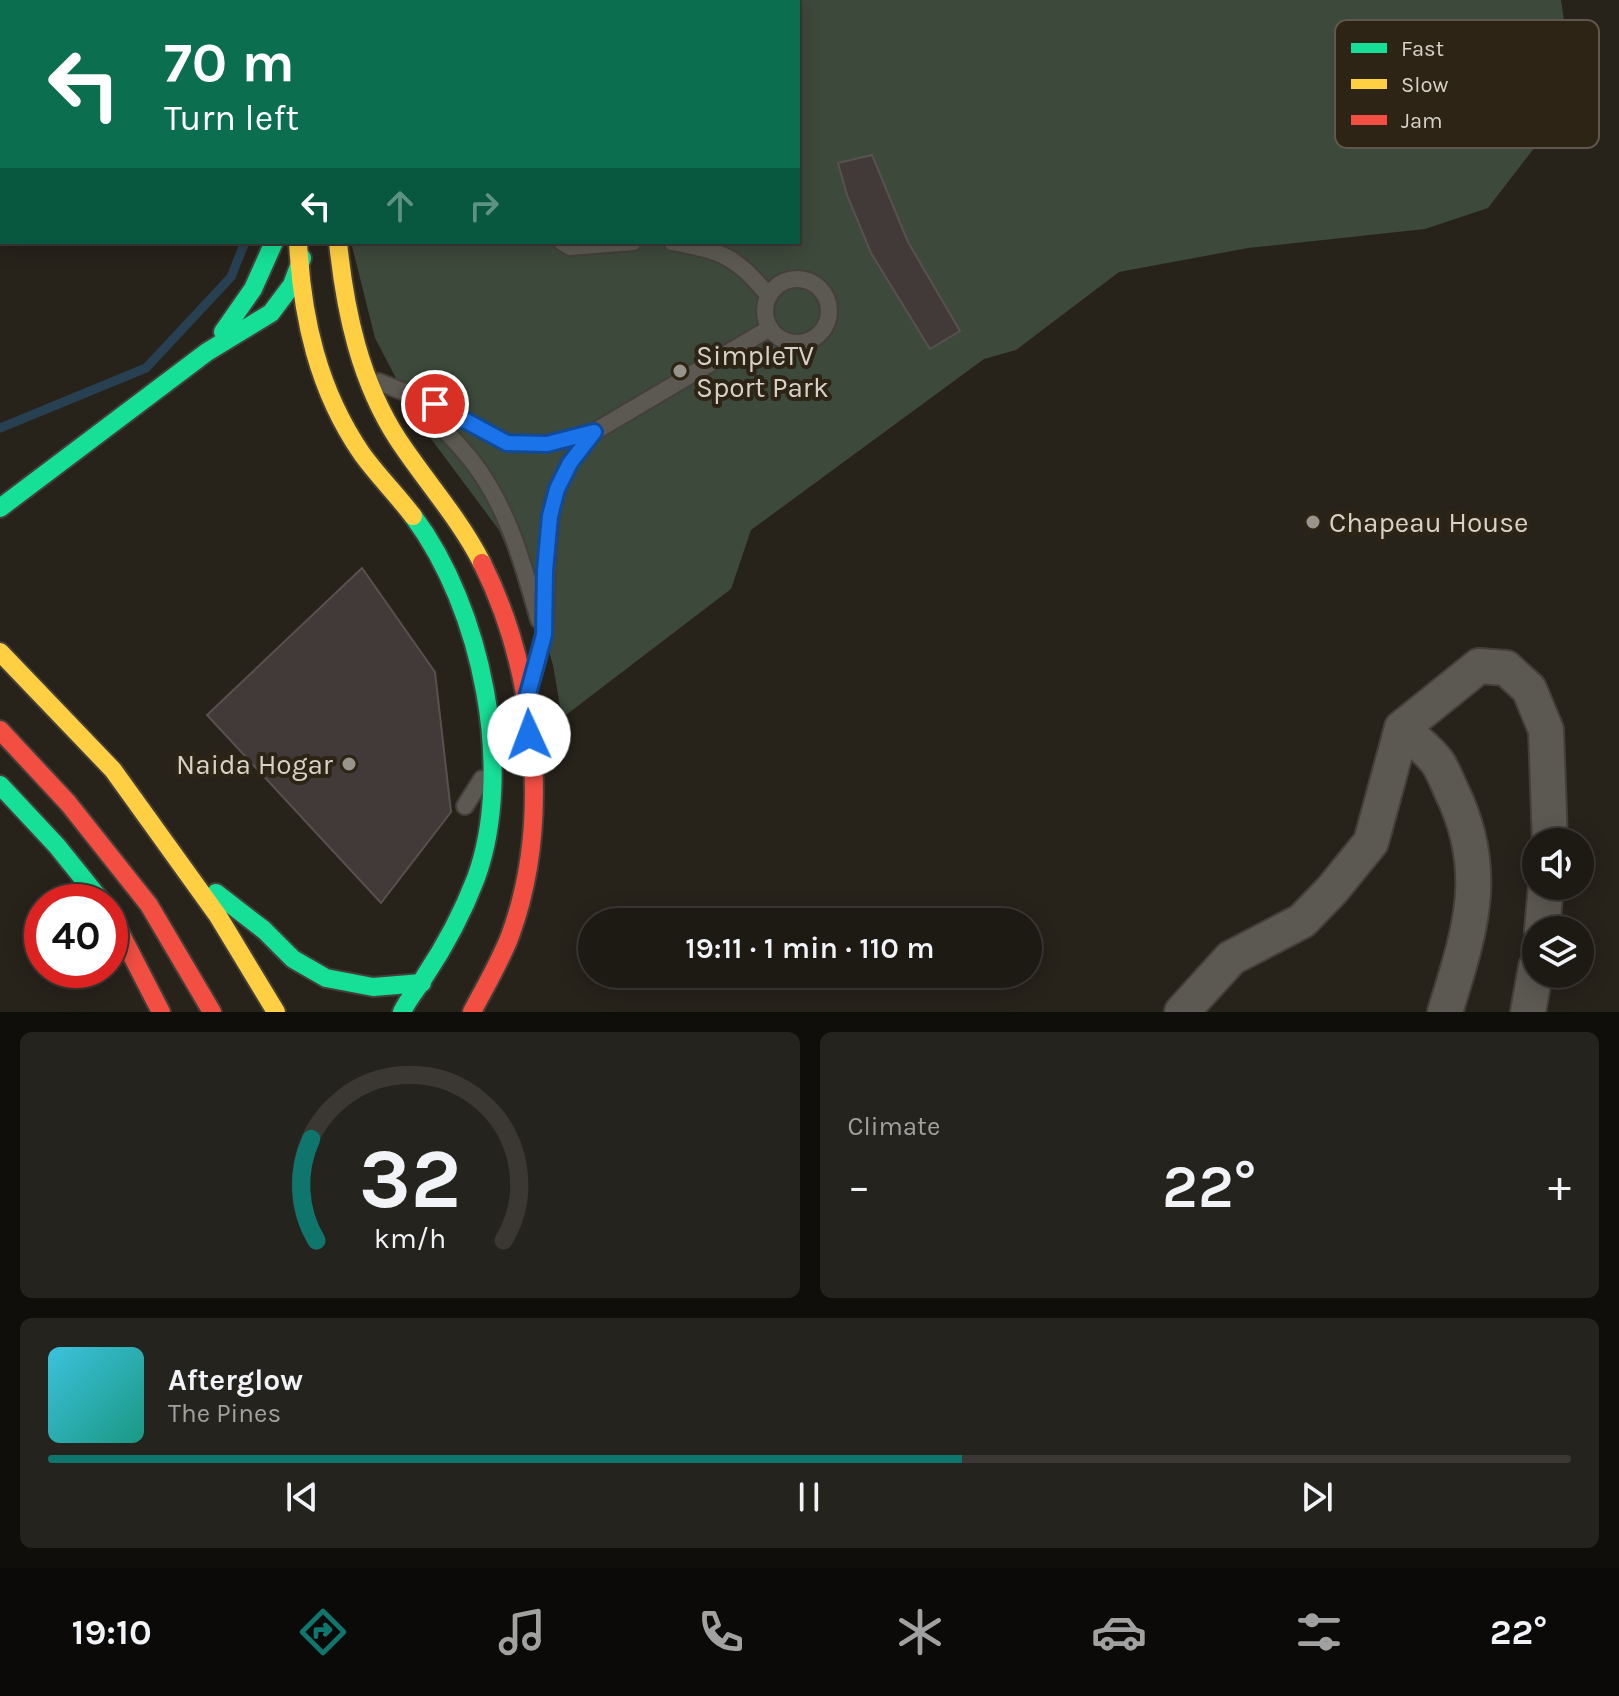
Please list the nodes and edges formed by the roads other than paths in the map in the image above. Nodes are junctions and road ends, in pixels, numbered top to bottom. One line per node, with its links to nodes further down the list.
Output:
1 (273, 244): 13 (main road)
2 (298, 244): 8 (main road)
3 (307, 244): 8 (main road)
4 (338, 244): 15 (main road)
5 (565, 244): 6 (lane)
6 (608, 244)
7 (682, 244): 9 (lane)
8 (299, 265): 11 (main road); 13 (main road)
9 (769, 296): 10 (lane); 10 (lane)
10 (770, 328): 18 (lane)
11 (309, 330): 13 (main road); 15 (main road); 16 (main road)
12 (255, 345): 13 (main road)
13 (207, 352): 19 (main road)
14 (301, 358): 16 (main road)
15 (367, 376): 17 (lane); 22 (main road)
16 (323, 378): 25 (main road)
17 (412, 395): 18 (lane); 20 (lane)
18 (594, 432): 20 (lane)
19 (0, 508)
20 (544, 635): 22 (lane)
21 (0, 652): 29 (main road)
22 (526, 701): 40 (main road)
23 (1402, 728): 28 (street); 41 (street); 42 (street)
24 (0, 730): 36 (main road)
25 (493, 761): 27 (lane); 33 (main road)
26 (0, 785): 30 (main road)
27 (465, 806)
28 (1550, 828)
29 (185, 868): 33 (main road); 37 (main road)
30 (88, 884)
31 (128, 948): 35 (main road)
32 (128, 967): 35 (main road)
33 (422, 983): 38 (main road); 39 (main road)
34 (1532, 988): 43 (street)
35 (161, 1011)
36 (212, 1012)
37 (276, 1012)
38 (402, 1012)
39 (412, 1012)
40 (472, 1012)
41 (1182, 1012)
42 (1445, 1012)
43 (1528, 1012)

